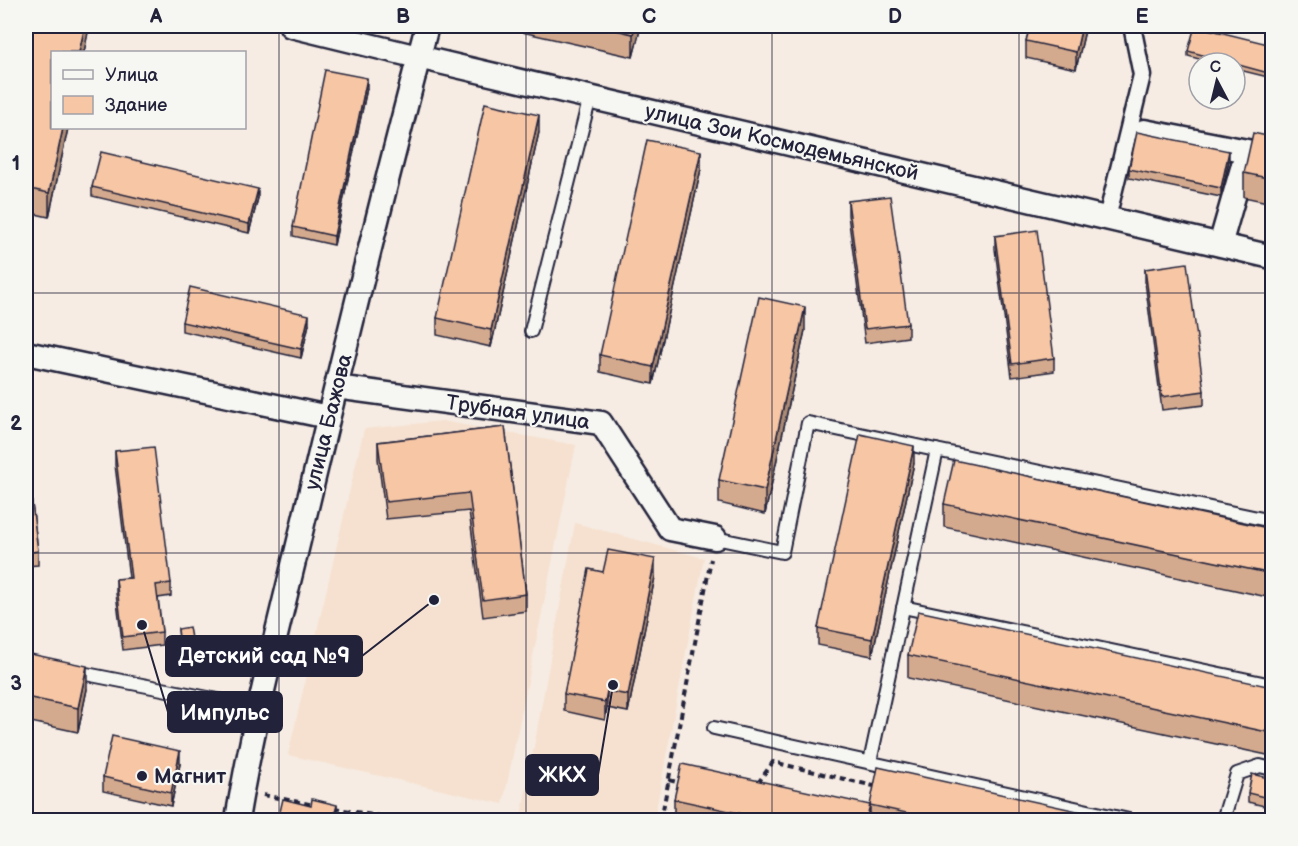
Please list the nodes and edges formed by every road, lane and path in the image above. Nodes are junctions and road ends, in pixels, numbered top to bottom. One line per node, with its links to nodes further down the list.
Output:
1 (291, 26): 4 (street, улица Зои Космодемьянской)
2 (427, 26): 4 (street, улица Бажова)
3 (1132, 26): 9 (street)
4 (418, 57): 5 (street, улица Зои Космодемьянской); 14 (street, улица Бажова)
5 (590, 97): 9 (street, улица Зои Космодемьянской); 12 (lane)
6 (1144, 131): 7 (street)
7 (1247, 151): 8 (street); 10 (street)
8 (1272, 156)
9 (1107, 218): 10 (street, улица Зои Космодемьянской)
10 (1220, 244): 11 (street, улица Зои Космодемьянской)
11 (1272, 257)
12 (531, 331)
13 (26, 353): 15 (street)
14 (336, 387): 15 (street, улица Бажова); 18 (street, Трубная улица)
15 (328, 417): 22 (street, улица Бажова)
16 (937, 450): 17 (lane); 18 (lane); 19 (lane)
17 (1272, 521)
18 (715, 538): 26 (path)
19 (903, 607): 21 (lane); 24 (lane)
20 (61, 669): 22 (lane)
21 (1272, 685)
22 (259, 708): 30 (street, улица Бажова)
23 (714, 728): 24 (lane)
24 (870, 762): 36 (lane)
25 (1272, 769): 37 (lane)
26 (669, 780): 27 (path); 35 (path)
27 (692, 785)
28 (754, 788): 29 (path)
29 (886, 789)
30 (242, 791): 31 (path); 33 (street, улица Бажова)
31 (321, 806)
32 (332, 808): 34 (path)
33 (237, 820)
34 (400, 820)
35 (661, 820)
36 (1129, 820)
37 (1223, 820)

